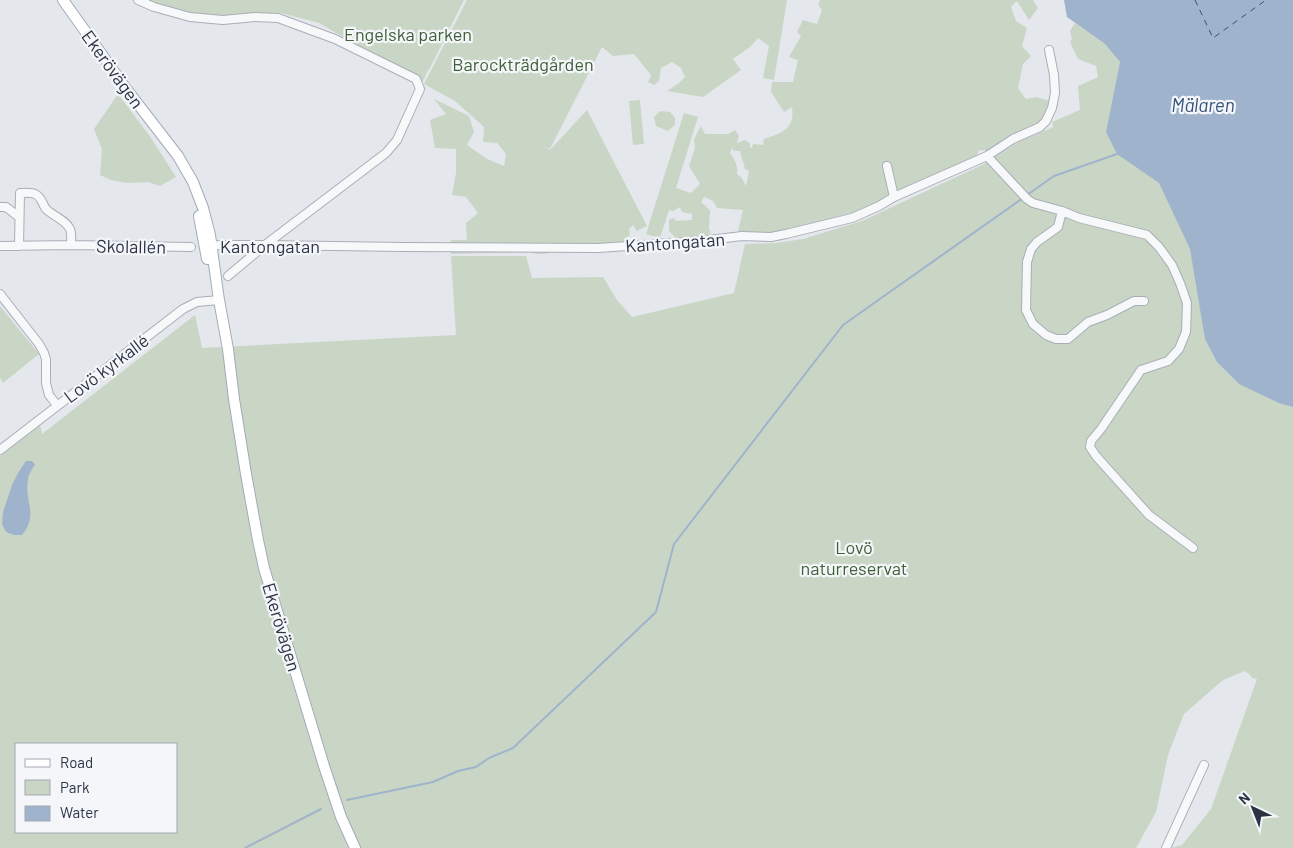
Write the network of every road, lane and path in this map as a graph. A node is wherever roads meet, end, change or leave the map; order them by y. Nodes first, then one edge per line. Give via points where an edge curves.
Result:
1 (63, 0) edge
2 (138, 0) edge
3 (1049, 50) dead end
4 (987, 156) junction
5 (886, 166) dead end
6 (894, 197) junction
7 (0, 207) edge
8 (1062, 211) junction
9 (20, 217) junction
10 (72, 245) junction
11 (265, 245) junction
12 (0, 246) edge
13 (19, 246) junction
14 (208, 246) junction
15 (191, 247) dead end
16 (228, 276) dead end
17 (0, 294) edge
18 (216, 300) junction
19 (1144, 301) dead end
20 (58, 405) junction
21 (0, 450) edge
22 (1193, 548) dead end
23 (1204, 765) dead end
24 (355, 848) edge
25 (1166, 848) edge

1 - 14 main road, Ekerövägen via 163,138 188,185
2 - 11 street via 190,17 223,20 278,18 335,39 416,79 420,89 397,140 386,153
3 - 4 street, Kantongatan via 1055,93 1046,121
4 - 6 street, Kantongatan
4 - 8 street via 1025,197 1038,205
5 - 6 street
6 - 11 street, Kantongatan via 852,218 771,236 598,248
7 - 9 street via 6,207
8 - 19 street via 1058,227 1031,248 1027,262 1026,310 1034,324 1056,340 1068,339 1088,322 1134,300
8 - 22 street via 1147,235 1172,265 1180,283 1186,303 1186,332 1179,349 1168,361 1141,370 1090,447 1150,515
9 - 10 street, Skolallén via 20,193 34,193 40,197 44,207 65,223 70,230
9 - 13 street, Skolallén
10 - 13 street, Skolallén
10 - 15 street, Skolallén
11 - 14 street, Kantongatan
11 - 16 street
12 - 13 street, Skolallén
14 - 18 main road, Ekerövägen
17 - 20 street via 44,353 49,395
18 - 20 street, Lovö kyrkallé via 198,302 183,309
18 - 24 main road, Ekerövägen via 228,349 264,568 324,766
20 - 21 street, Lovö kyrkallé
23 - 25 street

